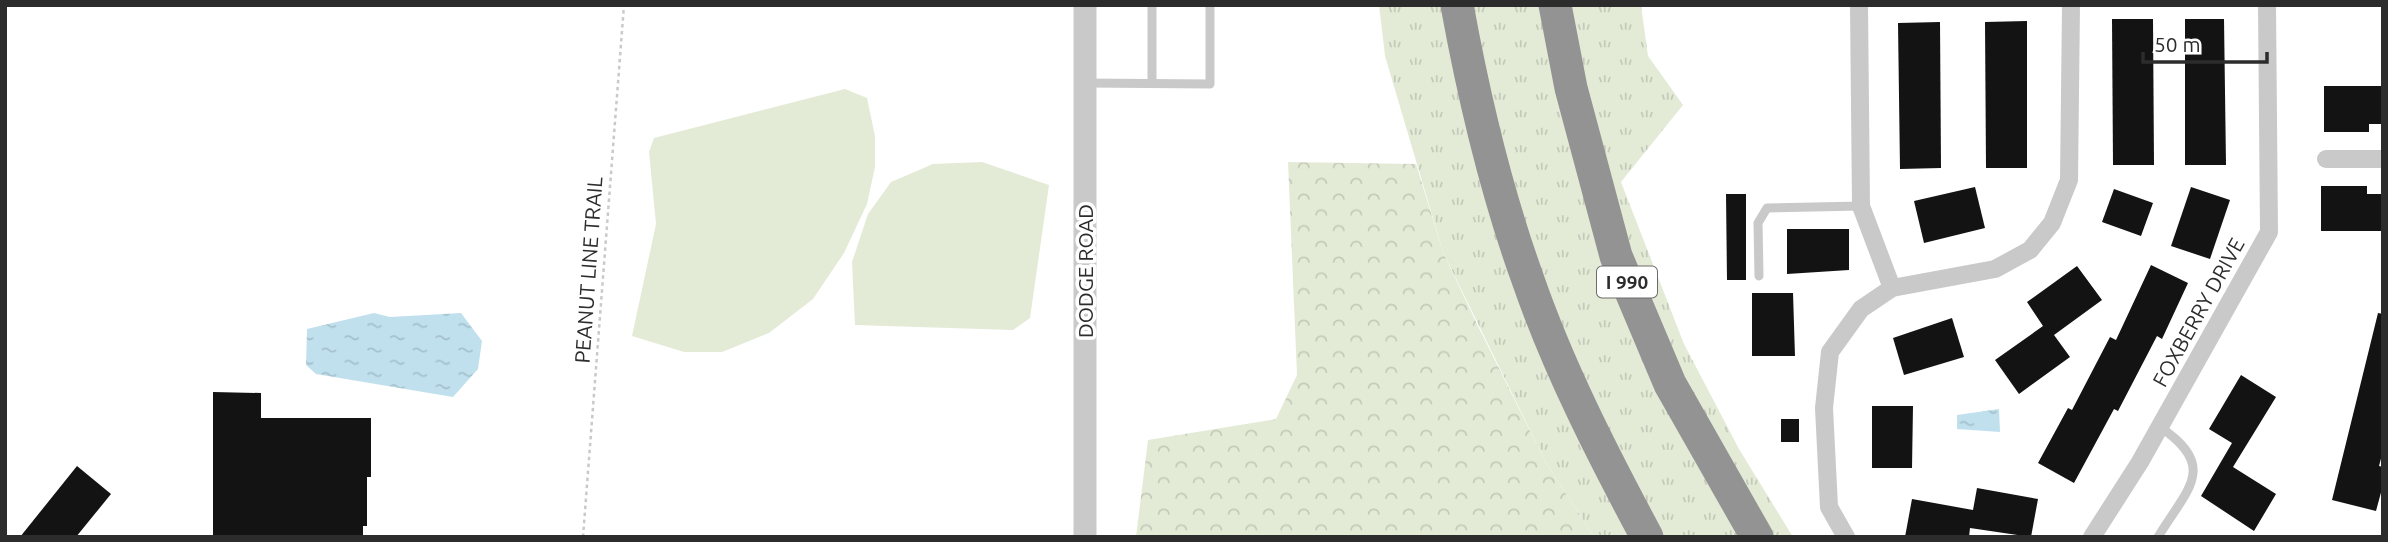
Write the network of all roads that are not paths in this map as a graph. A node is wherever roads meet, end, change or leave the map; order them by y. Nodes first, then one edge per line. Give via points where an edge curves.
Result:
1 (1085, 5) edge
2 (1152, 5) edge
3 (1210, 5) edge
4 (1457, 5) edge
5 (1555, 5) edge
6 (1859, 5) edge
7 (2070, 5) edge
8 (2267, 5) edge
9 (1085, 83) junction
10 (1152, 83) junction
11 (2326, 159) dead end
12 (2383, 159) edge
13 (1861, 206) junction
14 (1759, 276) dead end
15 (1892, 288) junction
16 (2160, 427) junction
17 (1085, 537) edge
18 (1647, 537) edge
19 (1757, 537) edge
20 (1846, 537) edge
21 (2092, 537) edge
22 (2158, 537) edge

1 - 9 street, DODGE ROAD
2 - 10 lane
3 - 10 lane via 1210,83
4 - 18 highway via 1497,186 1527,279 1597,444
5 - 19 highway, I 990 via 1571,88 1616,256 1670,384
6 - 13 street
7 - 15 street via 2069,180 2052,223 2030,250 1996,269
8 - 16 street, FOXBERRY DRIVE via 2269,232
9 - 10 lane
9 - 17 street, DODGE ROAD
11 - 12 street
13 - 14 lane via 1767,208 1758,223
13 - 15 street
15 - 20 street via 1861,309 1830,352 1824,408 1829,507
16 - 21 street, FOXBERRY DRIVE
16 - 22 lane via 2179,440 2194,465 2193,480

